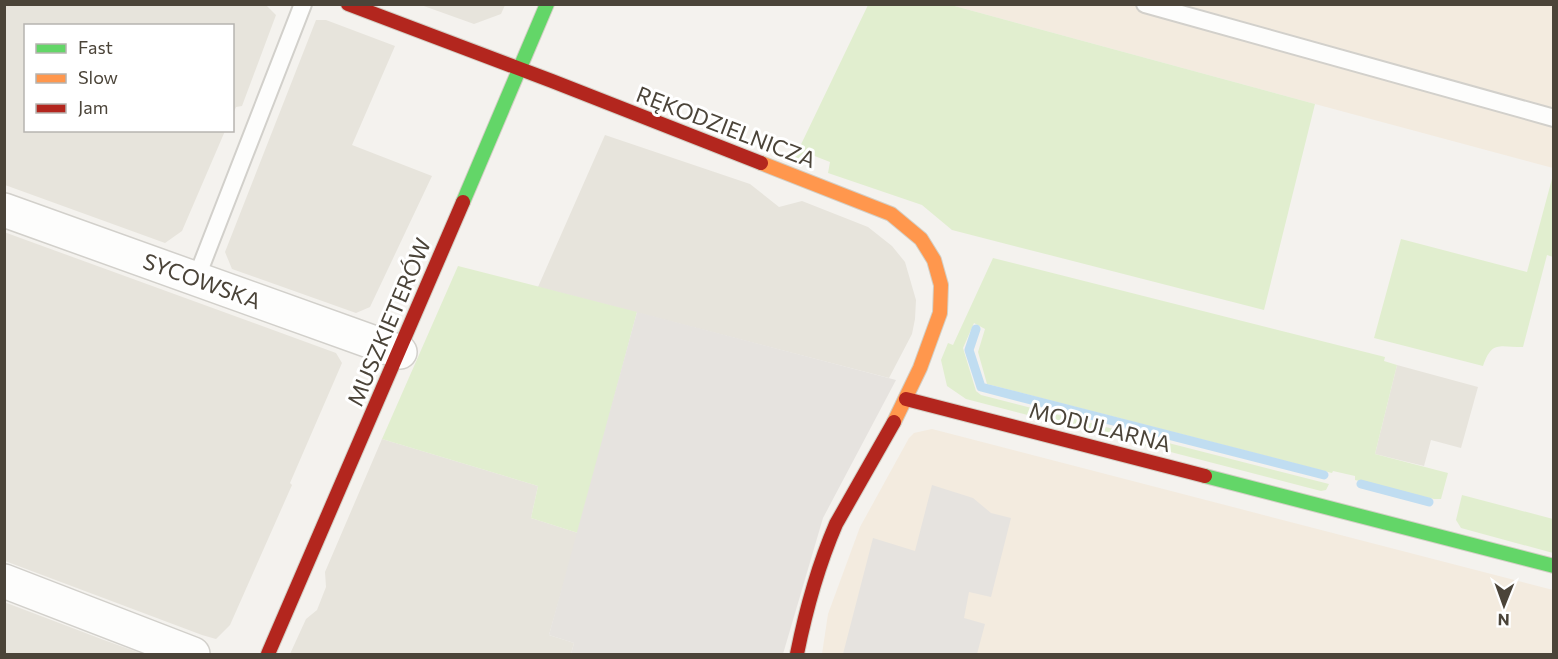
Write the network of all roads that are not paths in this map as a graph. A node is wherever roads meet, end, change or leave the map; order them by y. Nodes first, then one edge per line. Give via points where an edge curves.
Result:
1 (303, 4) edge
2 (348, 4) edge
3 (547, 4) edge
4 (1145, 4) edge
5 (521, 69) junction
6 (1554, 118) edge
7 (4, 210) edge
8 (196, 279) junction
9 (399, 352) junction
10 (906, 399) junction
11 (1554, 566) edge
12 (4, 581) edge
13 (194, 654) edge
14 (268, 654) edge
15 (797, 654) edge

1 - 8 lane
2 - 5 street, RĘKODZIELNICZA
3 - 5 street, MUSZKIETERÓW
4 - 6 lane
5 - 9 street, MUSZKIETERÓW
5 - 10 street, RĘKODZIELNICZA via 891,214 910,226 932,255 942,298 937,325
7 - 8 street, SYCOWSKA
8 - 9 street, SYCOWSKA
9 - 14 street, MUSZKIETERÓW
10 - 11 street, MODULARNA
10 - 15 street via 837,523 816,577
12 - 13 street

